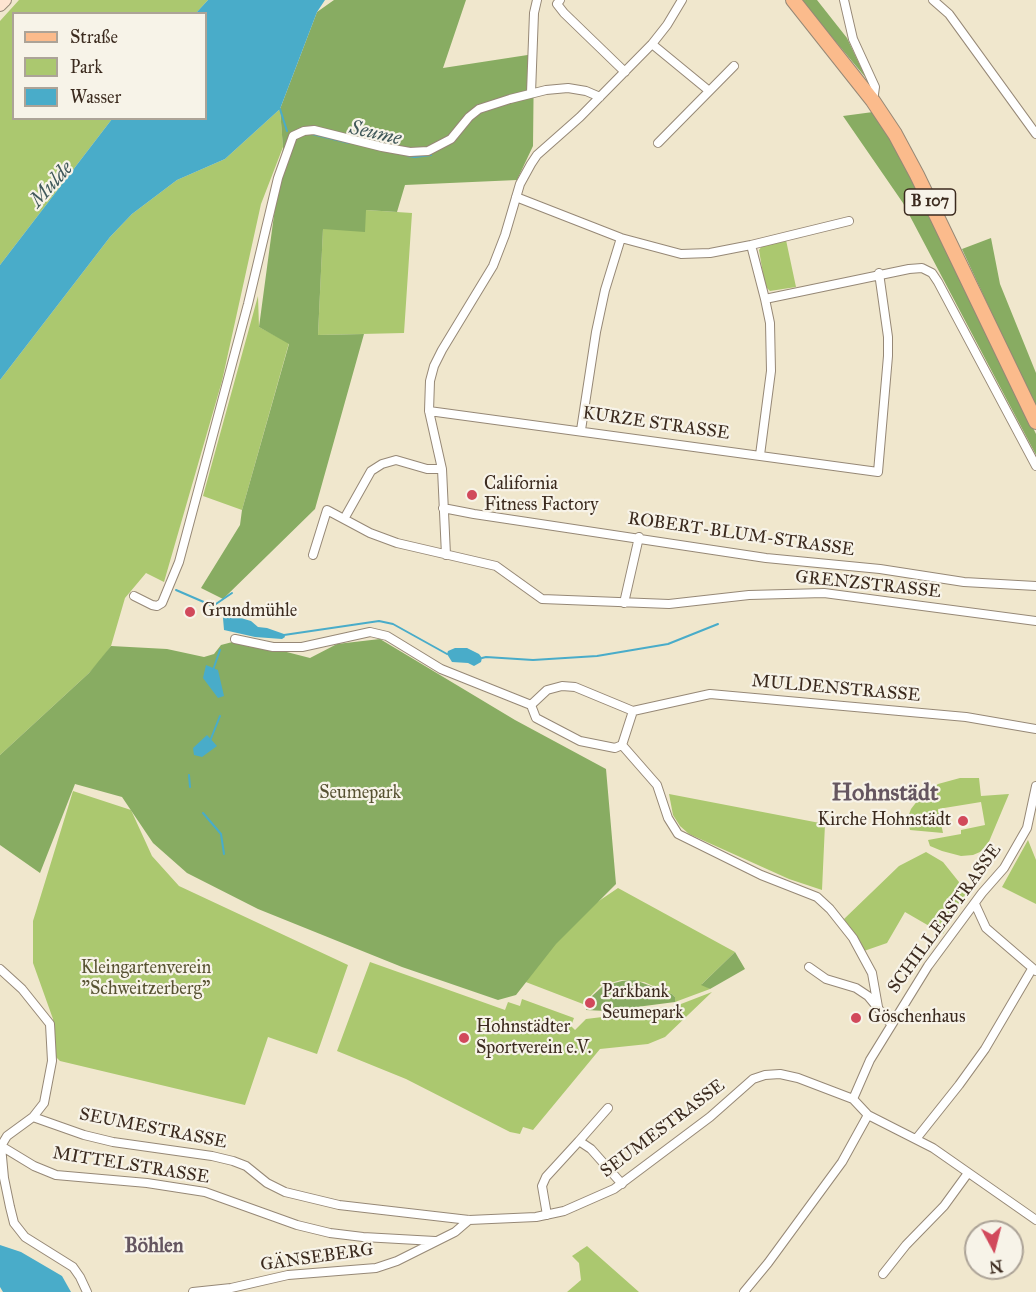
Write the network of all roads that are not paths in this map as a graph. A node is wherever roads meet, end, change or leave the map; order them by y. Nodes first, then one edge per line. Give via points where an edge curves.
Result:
1 (4, 0) edge
2 (537, 0) edge
3 (560, 0) edge
4 (682, 0) edge
5 (793, 0) edge
6 (844, 0) edge
7 (933, 0) edge
8 (0, 5) edge
9 (652, 44) junction
10 (734, 66) dead end
11 (626, 72) junction
12 (708, 90) junction
13 (531, 93) junction
14 (600, 97) junction
15 (873, 101) junction
16 (1036, 134) edge
17 (658, 142) dead end
18 (516, 196) junction
19 (849, 221) dead end
20 (621, 238) junction
21 (752, 245) junction
22 (879, 273) junction
23 (765, 299) junction
24 (429, 411) junction
25 (1036, 422) edge
26 (581, 430) junction
27 (760, 455) junction
28 (1036, 466) edge
29 (442, 469) junction
30 (443, 508) junction
31 (344, 519) junction
32 (639, 537) junction
33 (313, 555) dead end
34 (446, 555) junction
35 (1036, 586) edge
36 (135, 596) dead end
37 (624, 603) junction
38 (1036, 621) edge
39 (235, 639) dead end
40 (531, 705) junction
41 (633, 711) junction
42 (1036, 729) edge
43 (622, 745) junction
44 (1036, 786) edge
45 (975, 904) junction
46 (809, 967) dead end
47 (0, 969) edge
48 (1034, 970) edge
49 (878, 1007) junction
50 (891, 1024) junction
51 (853, 1098) junction
52 (608, 1108) dead end
53 (868, 1115) junction
54 (33, 1117) junction
55 (916, 1139) junction
56 (579, 1141) junction
57 (1, 1146) edge
58 (968, 1173) junction
59 (622, 1184) junction
60 (547, 1215) junction
61 (468, 1220) junction
62 (1036, 1220) edge
63 (435, 1241) junction
64 (883, 1274) dead end
65 (87, 1292) edge
66 (193, 1292) edge
67 (744, 1292) edge

1 - 8 main road
2 - 13 street
3 - 11 street via 557,4 564,13
4 - 9 street
5 - 15 main road, B 107
6 - 15 street via 854,39 875,87
7 - 16 street via 949,14
9 - 11 street
9 - 12 street
10 - 12 street
11 - 14 street
12 - 17 street
13 - 14 street via 568,88
13 - 36 street via 479,110 451,139 428,150 410,152 314,130 293,136 278,178 179,562 162,603 152,605
14 - 18 street via 537,155
15 - 25 main road, B 107 via 917,176
18 - 20 street
18 - 24 street via 493,266 434,366
19 - 21 street
20 - 21 street via 681,254
20 - 26 street via 596,332
21 - 23 street
22 - 23 street
22 - 27 street, KURZE STRASSE via 888,356 878,472
22 - 28 street via 922,268 932,273
23 - 27 street via 771,371
24 - 26 street, KURZE STRASSE
24 - 29 street
26 - 27 street, KURZE STRASSE
29 - 30 street
29 - 31 street via 428,470 396,460 382,464 370,471
30 - 32 street, ROBERT-BLUM-STRASSE
30 - 34 street
31 - 33 street via 327,510
31 - 34 street, GRENZSTRASSE via 397,543
32 - 35 street, ROBERT-BLUM-STRASSE via 766,558 964,582
32 - 37 street
34 - 37 street, GRENZSTRASSE via 496,566 542,599
37 - 38 street, GRENZSTRASSE via 685,604 749,595 824,593
39 - 40 street via 273,647 302,647 370,632 387,636 441,669
40 - 41 street via 547,690 562,686 575,687
40 - 43 street via 536,718 580,741 615,748
41 - 42 street, MULDENSTRASSE via 710,694 966,717
41 - 43 street
43 - 49 street via 657,785 678,834 761,875 817,897 836,915 872,973
44 - 45 street, SCHILLERSTRASSE via 1027,828 1004,868
45 - 48 street via 986,928
45 - 50 street, SCHILLERSTRASSE
46 - 49 street via 826,980 856,988
47 - 54 street via 50,1024 52,1061 47,1089 44,1103
48 - 55 street via 978,1058
49 - 50 street
50 - 51 street, SCHILLERSTRASSE
51 - 53 street, SEUMESTRASSE
51 - 59 street, SEUMESTRASSE via 798,1078 780,1074 758,1076
52 - 56 street
53 - 55 street, SEUMESTRASSE
53 - 67 street via 842,1162
54 - 57 street via 7,1136
54 - 61 street, SEUMESTRASSE via 113,1142 233,1161 285,1192 314,1200
55 - 58 street, SEUMESTRASSE
56 - 59 street
56 - 60 street via 542,1186
57 - 63 street, MITTELSTRASSE via 56,1175 205,1192 330,1233
57 - 65 street via 14,1223 25,1237 73,1268
58 - 62 street, SEUMESTRASSE
58 - 64 street
59 - 60 street, SEUMESTRASSE via 578,1206
60 - 61 street, SEUMESTRASSE
61 - 63 street, GÄNSEBERG via 455,1232
63 - 66 street, GÄNSEBERG via 376,1268 288,1275

